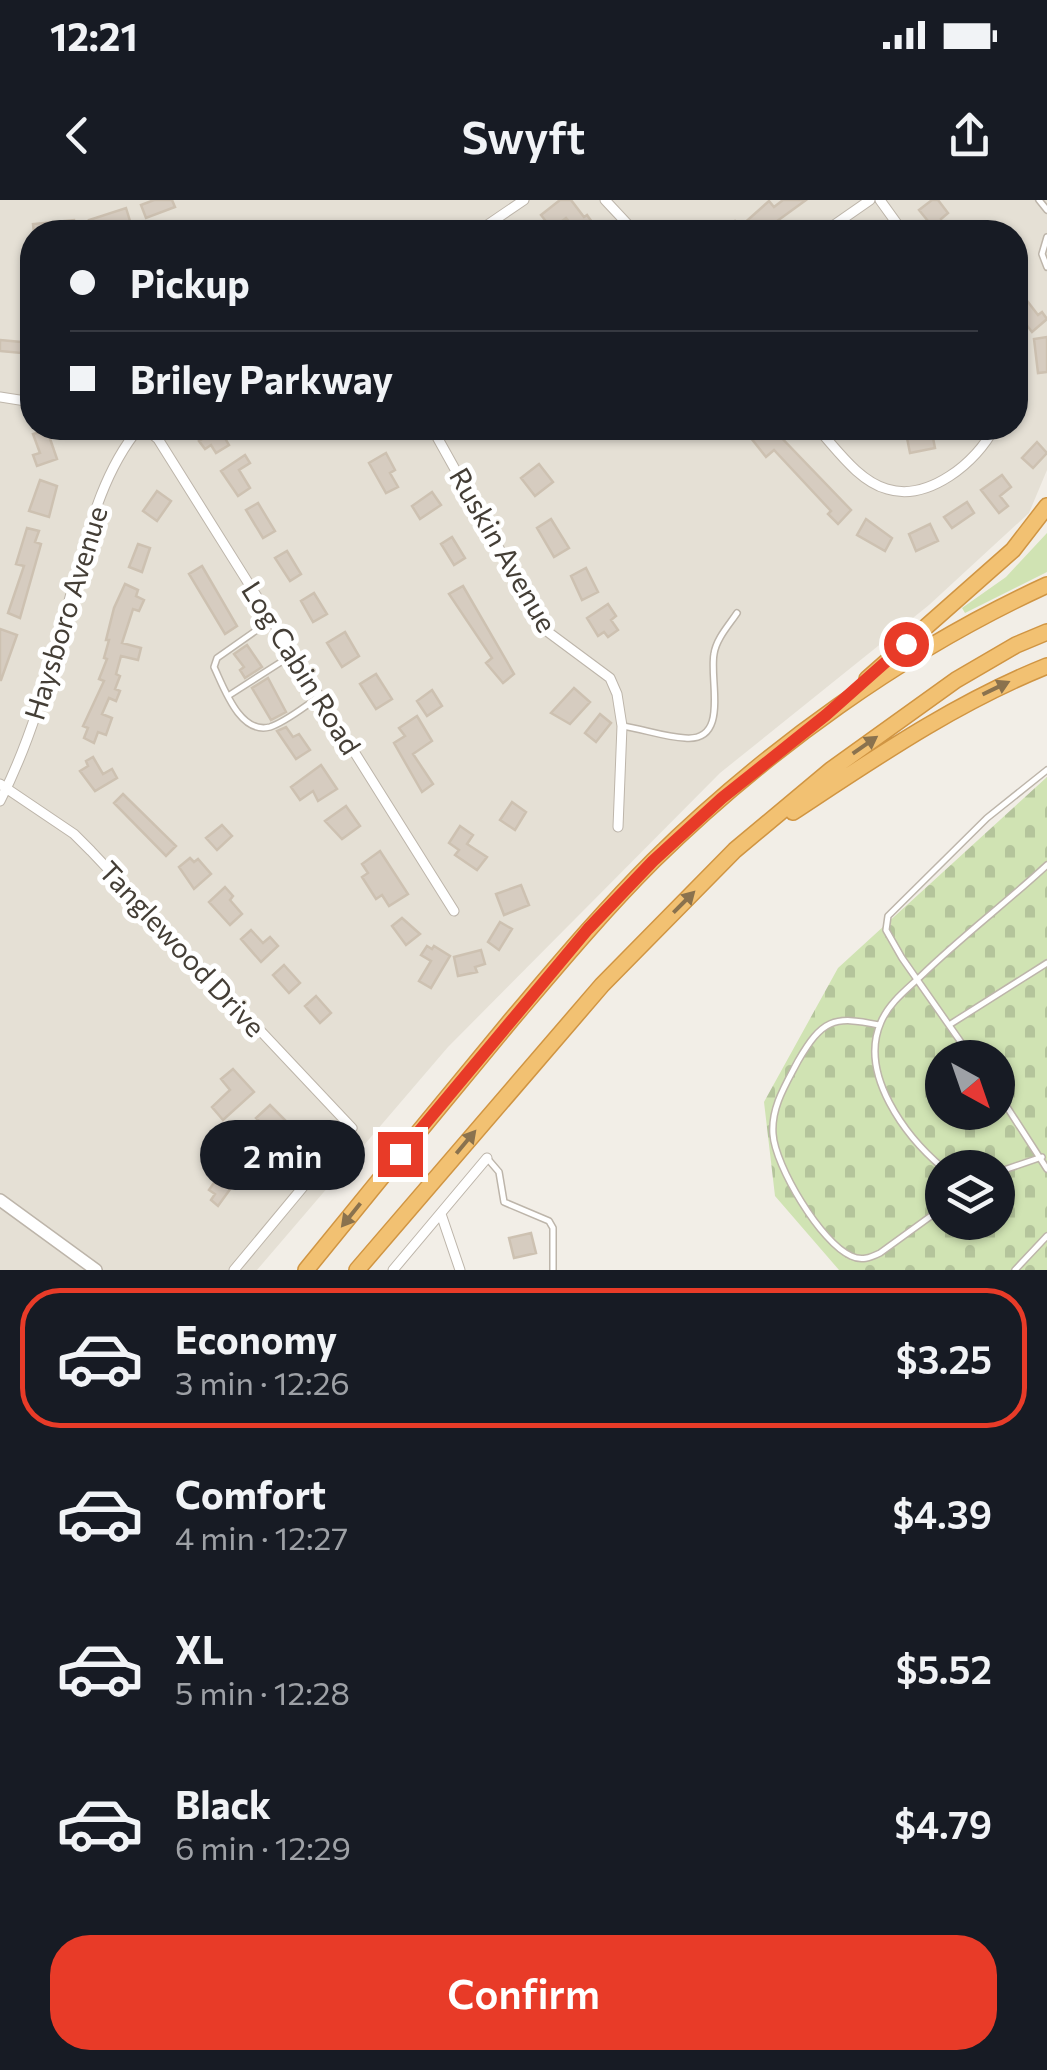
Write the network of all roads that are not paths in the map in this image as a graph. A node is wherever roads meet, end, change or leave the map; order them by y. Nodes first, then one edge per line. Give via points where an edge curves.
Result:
1 (524, 200) edge
2 (605, 200) edge
3 (870, 200) edge
4 (1039, 200) edge
5 (1047, 210) edge
6 (495, 220) edge
7 (624, 220) edge
8 (841, 220) edge
9 (1047, 237) edge
10 (1047, 267) edge
11 (133, 440) edge
12 (159, 440) edge
13 (439, 440) edge
14 (829, 440) edge
15 (988, 440) edge
16 (1047, 506) edge
17 (1047, 585) edge
18 (737, 613) dead end
19 (270, 620) junction
20 (1047, 632) edge
21 (292, 655) junction
22 (1047, 666) edge
23 (228, 696) junction
24 (319, 697) junction
25 (826, 715) junction
26 (622, 726) junction
27 (1047, 770) edge
28 (3, 787) edge
29 (0, 802) edge
30 (618, 826) dead end
31 (735, 850) junction
32 (1047, 865) edge
33 (454, 911) dead end
34 (1047, 962) edge
35 (917, 980) junction
36 (880, 1026) junction
37 (949, 1026) junction
38 (959, 1040) edge
39 (1015, 1119) edge
40 (925, 1152) edge
41 (487, 1158) joint
42 (1042, 1158) junction
43 (1015, 1167) edge
44 (1047, 1169) edge
45 (0, 1200) edge
46 (441, 1214) junction
47 (925, 1221) edge
48 (1047, 1236) edge
49 (96, 1270) edge
50 (234, 1270) edge
51 (306, 1270) edge
52 (357, 1270) edge
53 (393, 1270) edge
54 (460, 1270) edge
55 (552, 1270) edge
56 (1014, 1270) edge

1 - 6 street
2 - 7 street
3 - 8 street
4 - 5 lane
9 - 10 lane
11 - 28 street, Haysboro Avenue via 96,506 33,724
12 - 19 street, Log Cabin Road
13 - 26 street, Ruskin Avenue via 544,629 610,678
14 - 15 street via 866,478 909,491 935,484
16 - 25 highway via 1013,550
17 - 25 highway via 1000,606
18 - 26 lane via 714,655 710,729 684,738
19 - 21 street, Log Cabin Road
19 - 23 lane via 217,658 214,667
31 -> 20 highway via 832,769 956,680
21 - 23 lane
21 - 24 street, Log Cabin Road
31 -> 22 highway via 917,730
23 - 24 lane via 254,727 271,727
24 - 33 street, Log Cabin Road
25 -> 51 highway via 722,798 588,929
26 - 30 street, Ruskin Avenue
27 - 35 lane via 987,818 888,916 886,930
28 - 29 street, Haysboro Avenue
28 - 50 street, Tanglewood Drive via 92,851 352,1128
52 -> 31 highway via 602,984
32 - 35 lane
34 - 37 lane
35 - 36 lane
35 - 37 lane
36 - 40 lane via 878,1072 890,1104
36 - 47 lane via 846,1019 817,1033 780,1094 776,1150 829,1238 854,1258 880,1254
37 - 38 lane
39 - 42 lane
41 - 46 street
41 - 55 lane via 498,1172 504,1202 549,1221
42 - 43 lane
42 - 44 lane
45 - 49 street
46 - 53 street
46 - 54 street
48 - 56 lane

